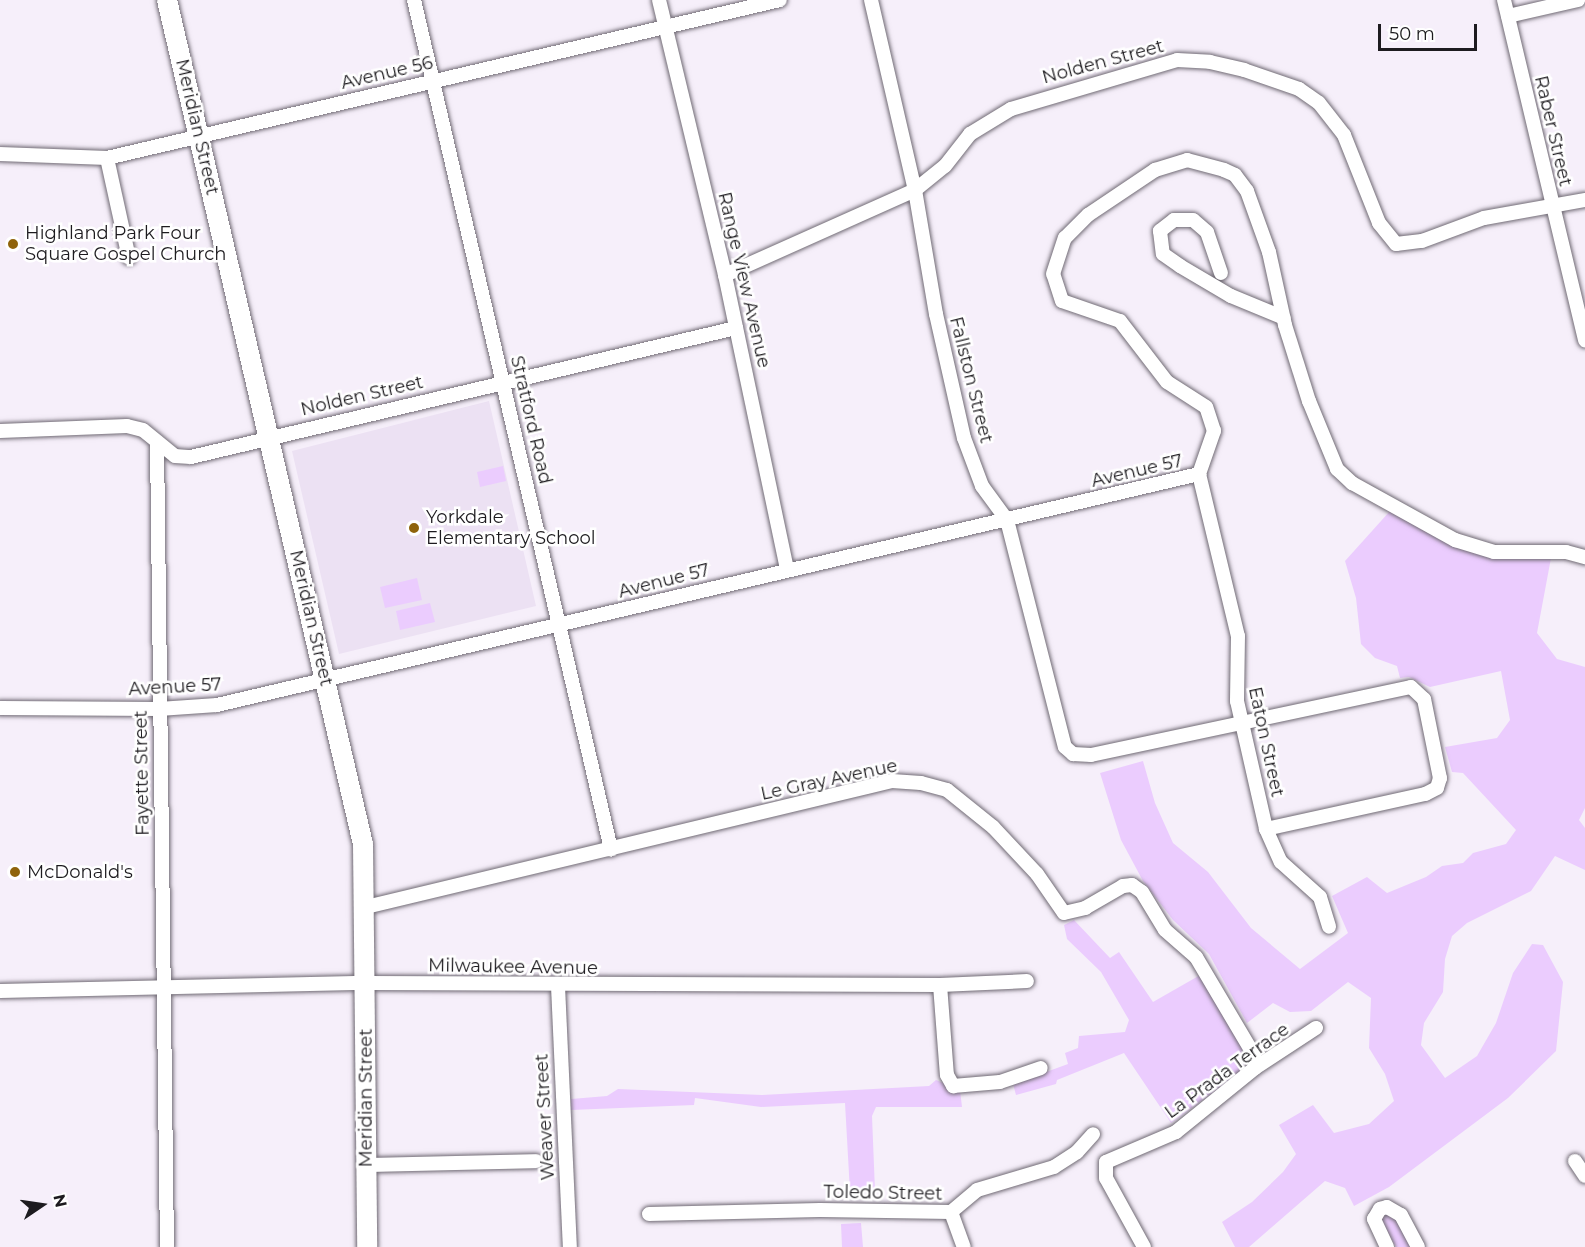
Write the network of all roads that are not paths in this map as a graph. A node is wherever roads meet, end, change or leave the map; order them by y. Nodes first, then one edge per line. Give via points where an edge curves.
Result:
1 (167, 0) edge
2 (414, 0) edge
3 (659, 0) edge
4 (780, 0) edge
5 (871, 0) edge
6 (1504, 0) edge
7 (1578, 0) edge
8 (1508, 16) junction
9 (666, 28) junction
10 (434, 81) junction
11 (199, 135) junction
12 (0, 154) edge
13 (107, 158) junction
14 (915, 190) junction
15 (1585, 200) edge
16 (1551, 203) junction
17 (129, 258) dead end
18 (1221, 273) dead end
19 (725, 275) junction
20 (1284, 318) junction
21 (736, 328) junction
22 (1585, 341) edge
23 (504, 380) junction
24 (0, 431) edge
25 (269, 436) junction
26 (158, 442) junction
27 (1199, 474) junction
28 (1007, 520) junction
29 (1585, 557) edge
30 (788, 570) junction
31 (559, 625) junction
32 (325, 680) junction
33 (0, 708) edge
34 (159, 709) junction
35 (1242, 723) junction
36 (1266, 829) junction
37 (611, 849) junction
38 (366, 907) junction
39 (1329, 927) dead end
40 (1027, 981) dead end
41 (366, 983) junction
42 (940, 985) junction
43 (558, 986) junction
44 (164, 988) junction
45 (0, 991) edge
46 (1316, 1028) dead end
47 (1041, 1068) dead end
48 (1255, 1068) junction
49 (1093, 1134) dead end
50 (536, 1161) dead end
51 (1575, 1161) dead end
52 (365, 1165) junction
53 (1585, 1176) edge
54 (951, 1212) junction
55 (649, 1214) dead end
56 (166, 1247) edge
57 (367, 1247) edge
58 (570, 1247) edge
59 (964, 1247) edge
60 (1144, 1247) edge
61 (1387, 1247) edge
62 (1418, 1247) edge

1 - 11 street, Meridian Street
2 - 10 street, Stratford Road
3 - 9 street, Range View Avenue
4 - 9 street, Avenue 56
5 - 14 street, Fallston Street
6 - 8 street, Raber Street
7 - 8 street
8 - 16 street, Raber Street
9 - 10 street, Avenue 56
9 - 19 street, Range View Avenue
10 - 11 street, Avenue 56
10 - 23 street, Stratford Road
11 - 13 street, Avenue 56
11 - 25 street, Meridian Street
12 - 13 street, Avenue 56
13 - 17 street
14 - 16 street, Nolden Street via 945,166 970,134 1011,109 1158,63 1191,60 1279,82 1319,103 1344,135 1379,223 1396,244 1406,246 1484,218
14 - 19 street, Nolden Street
14 - 28 street, Fallston Street via 936,314 964,438 982,486
15 - 16 street, Nolden Street
16 - 22 street, Raber Street
18 - 20 street via 1207,232 1193,220 1174,220 1160,231 1163,254 1180,266 1246,304
19 - 21 street, Range View Avenue
20 - 27 street, Avenue 57 via 1269,252 1250,200 1241,182 1224,170 1187,160 1170,163 1088,215 1065,238 1053,274 1062,301 1073,308 1120,321 1152,368 1183,394 1198,399 1212,418 1214,431
20 - 29 street, Avenue 57 via 1327,452 1352,483 1418,522 1476,547 1494,552 1566,552
21 - 23 street, Nolden Street
21 - 30 street, Range View Avenue
23 - 25 street, Nolden Street
23 - 31 street, Stratford Road
24 - 26 street, Nolden Street via 127,426 143,430
25 - 26 street, Nolden Street via 191,457 175,456
25 - 32 street, Meridian Street
26 - 34 street, Fayette Street
27 - 28 street, Avenue 57
27 - 35 street, Eaton Street via 1238,636 1235,684
28 - 30 street, Avenue 57
28 - 35 street, Fallston Street via 1061,741 1073,754 1091,755
30 - 31 street, Avenue 57
31 - 32 street, Avenue 57
31 - 37 street, Stratford Road
32 - 34 street, Avenue 57 via 217,705
32 - 38 street, Meridian Street via 363,844
33 - 34 street, Avenue 57
34 - 44 street, Fayette Street
35 - 36 street, Eaton Street
35 - 36 street via 1411,687 1424,699 1440,778 1437,788 1425,794
36 - 39 street, Eaton Street via 1281,862 1320,897
37 - 38 street, Le Gray Avenue
37 - 48 street, Le Gray Avenue via 892,781 947,790 982,816 1019,852 1064,913 1084,908 1123,886 1132,885 1142,892 1161,925 1196,957 1254,1056
38 - 41 street, Meridian Street
40 - 42 street, Milwaukee Avenue
41 - 43 street, Milwaukee Avenue
41 - 44 street, Milwaukee Avenue
41 - 52 street, Meridian Street
42 - 43 street, Milwaukee Avenue
42 - 47 street via 947,1075 953,1086 1000,1082
43 - 58 street, Weaver Street
44 - 45 street, Milwaukee Avenue
44 - 56 street, Fayette Street
46 - 48 street, La Prada Terrace
48 - 60 street, La Prada Terrace via 1176,1132 1106,1162 1106,1178
49 - 54 street, Toledo Street via 1077,1152 1054,1167 977,1190
50 - 52 street
51 - 53 street
52 - 57 street, Meridian Street
54 - 55 street, Toledo Street
54 - 59 street
61 - 62 street via 1374,1219 1380,1209 1387,1207 1401,1215

